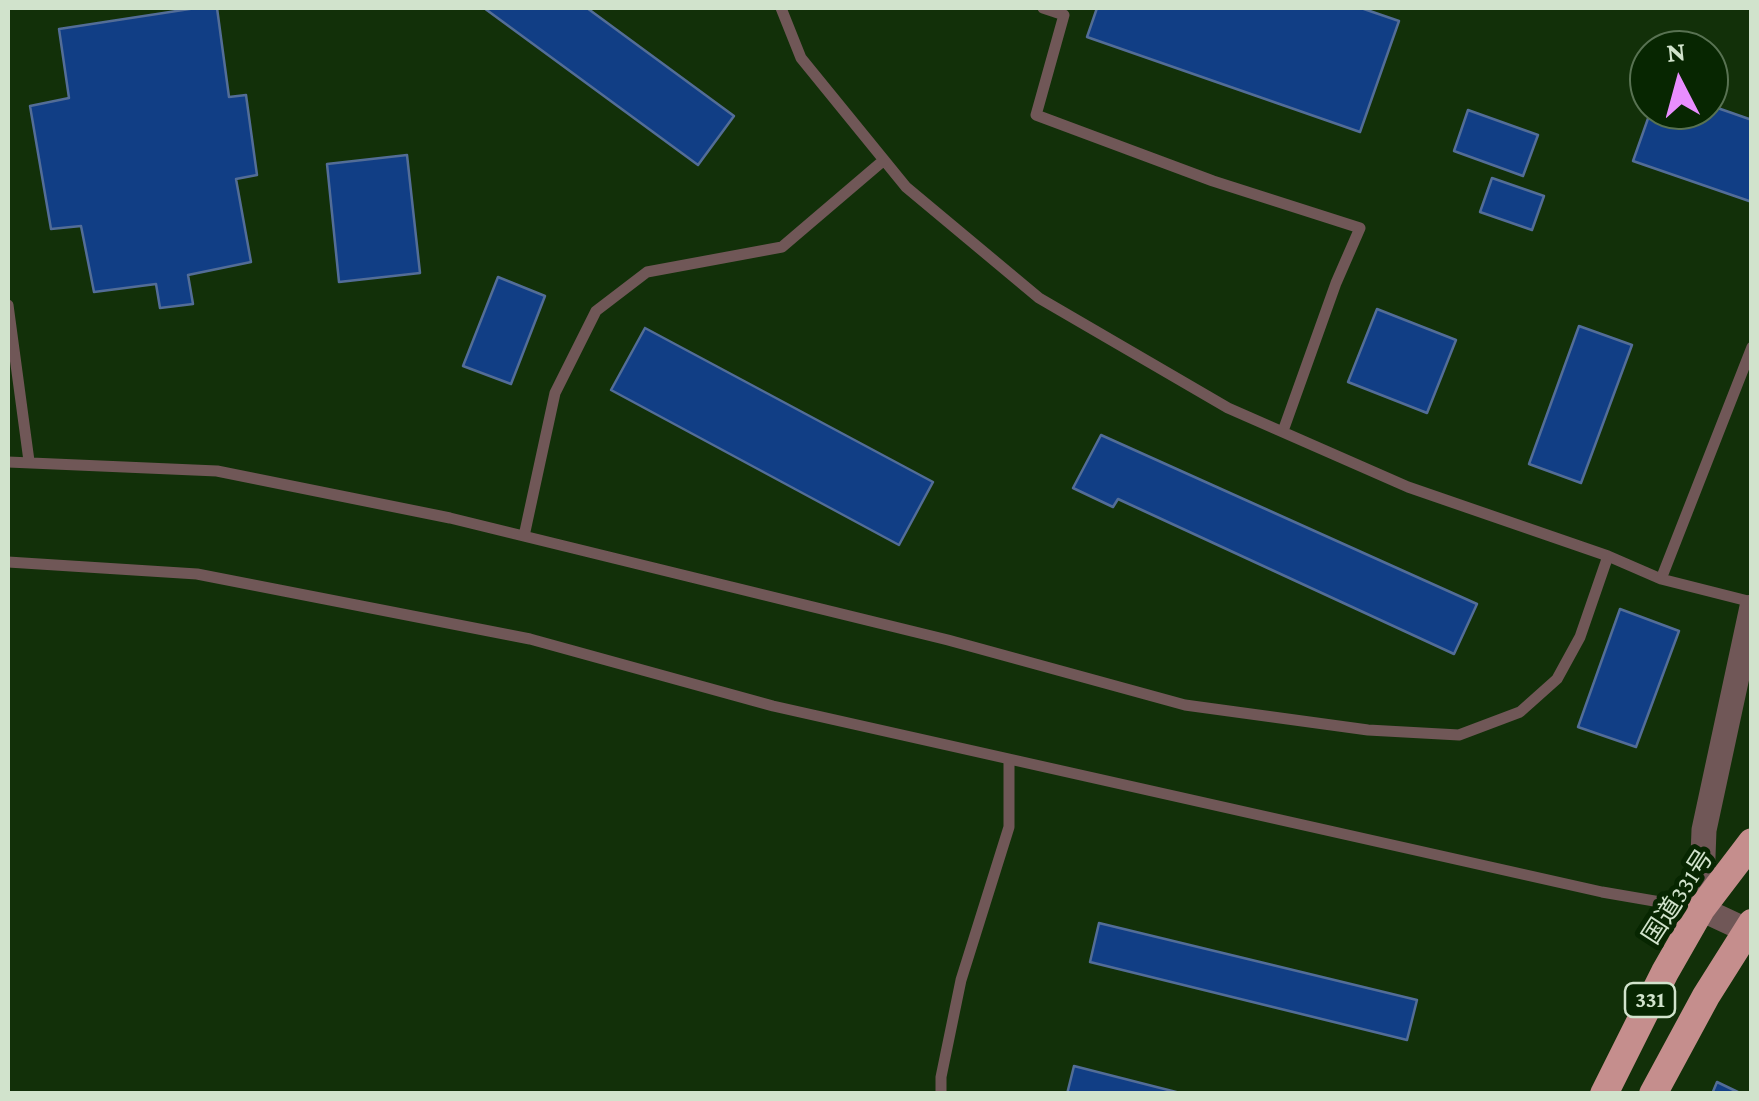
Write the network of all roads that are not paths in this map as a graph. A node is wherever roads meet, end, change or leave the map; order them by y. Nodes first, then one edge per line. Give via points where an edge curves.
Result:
1 (781, 8) edge
2 (1044, 8) edge
3 (884, 160) junction
4 (8, 305) edge
5 (1752, 347) edge
6 (1284, 431) junction
7 (29, 461) junction
8 (8, 462) edge
9 (524, 536) junction
10 (1608, 556) junction
11 (8, 562) edge
12 (1661, 580) junction
13 (1752, 604) edge
14 (1009, 759) junction
15 (1752, 842) edge
16 (1701, 909) junction
17 (1749, 926) edge
18 (942, 1094) edge
19 (1604, 1094) edge
20 (1652, 1094) edge

1 - 3 lane via 801,58
2 - 6 lane via 1064,15 1036,115 1360,228
3 - 6 lane via 906,187 1038,298 1228,408
3 - 9 lane via 782,247 647,272 596,311 554,394
4 - 7 lane
5 - 12 lane
6 - 10 lane via 1408,488
7 - 8 lane
7 - 9 lane via 217,472
9 - 10 lane via 1185,705 1459,735 1520,712 1557,678 1580,637
10 - 12 lane
11 - 14 lane via 196,574 530,638 773,706
12 - 13 lane
13 - 16 street via 1704,830
14 - 16 lane
14 - 18 lane via 1009,827 961,980
15 - 16 highway, 国道331号 / 331
16 - 17 street
16 - 19 highway, 国道331号 / 331
17 - 20 highway, 331

